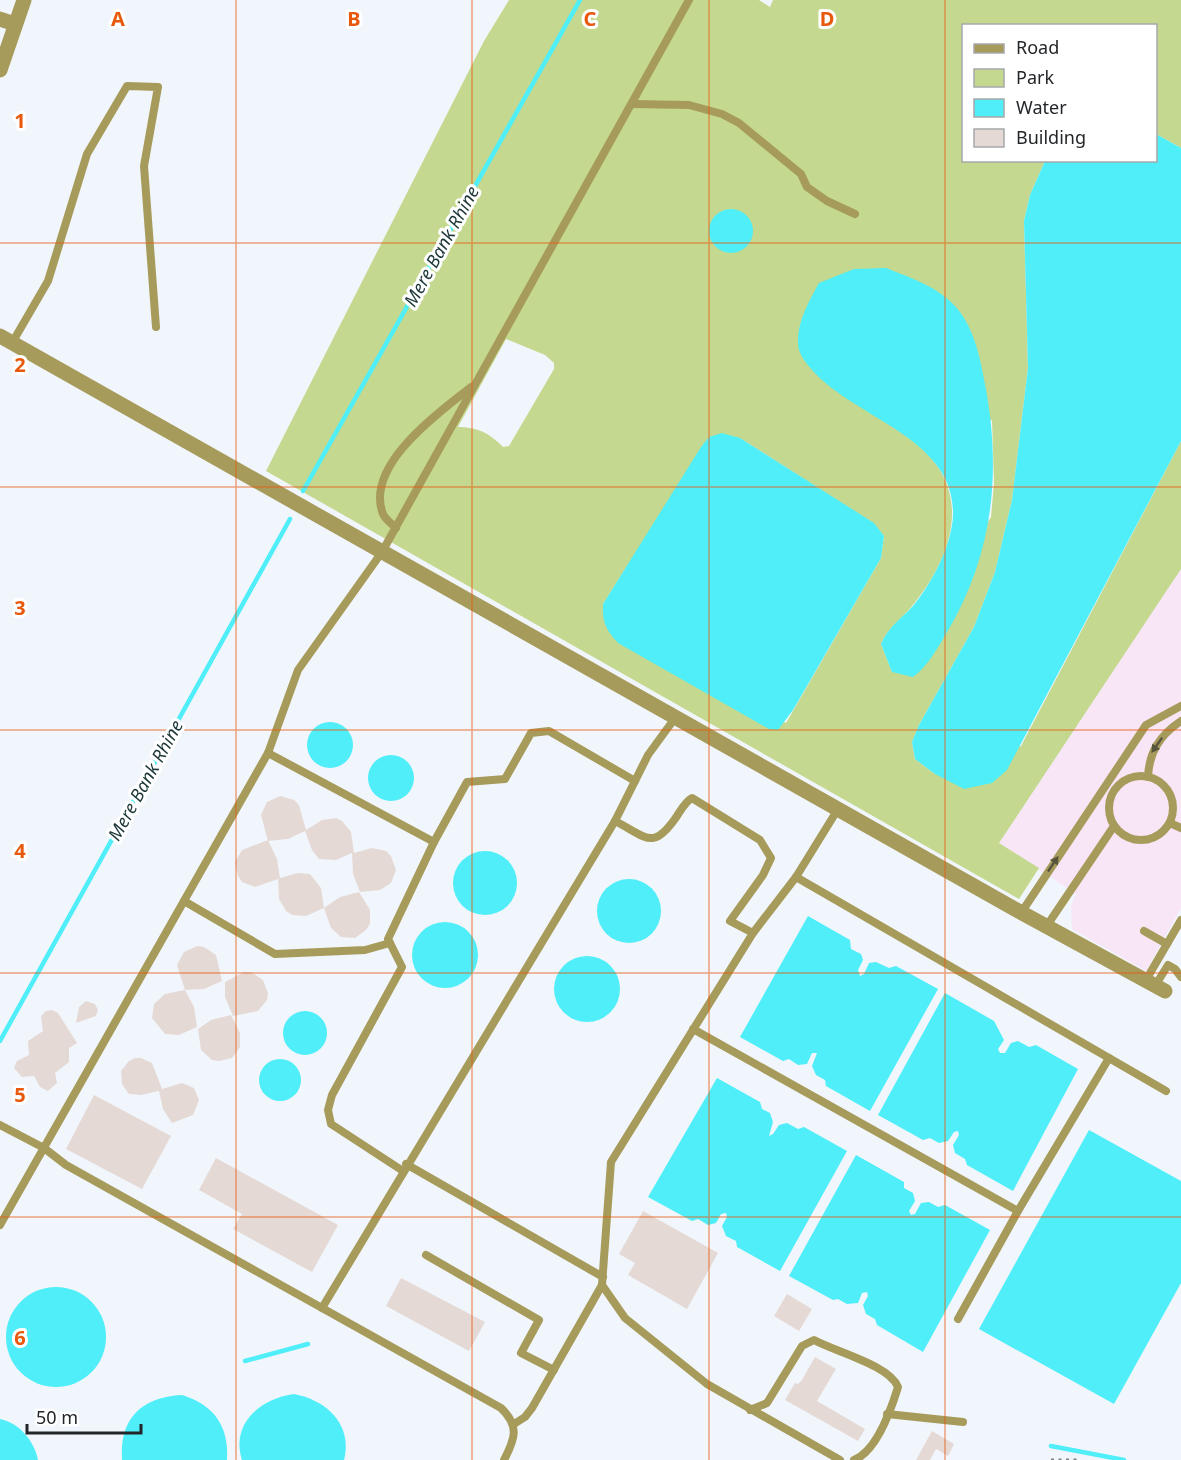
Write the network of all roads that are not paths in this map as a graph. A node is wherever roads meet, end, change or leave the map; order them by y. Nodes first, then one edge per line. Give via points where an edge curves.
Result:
1 (24, 0) edge
2 (689, 0) edge
3 (7, 21) edge
4 (0, 70) edge
5 (632, 104) junction
6 (855, 214) dead end
7 (156, 327) dead end
8 (6, 339) edge
9 (476, 384) junction
10 (396, 528) junction
11 (382, 552) junction
12 (1181, 706) edge
13 (675, 718) junction
14 (1181, 721) edge
15 (268, 753) junction
16 (1148, 777) junction
17 (635, 781) junction
18 (1112, 785) junction
19 (838, 809) junction
20 (615, 821) junction
21 (1170, 823) junction
22 (1114, 826) junction
23 (1181, 828) edge
24 (434, 842) junction
25 (796, 877) junction
26 (184, 901) junction
27 (1021, 912) junction
28 (1181, 920) edge
29 (1046, 927) junction
30 (1144, 931) dead end
31 (753, 933) junction
32 (390, 943) junction
33 (1167, 944) junction
34 (1178, 967) edge
35 (1181, 977) edge
36 (1156, 986) junction
37 (693, 1029) junction
38 (1109, 1058) junction
39 (1166, 1091) dead end
40 (0, 1125) edge
41 (44, 1148) junction
42 (404, 1167) junction
43 (1018, 1211) junction
44 (0, 1226) edge
45 (426, 1255) dead end
46 (602, 1281) junction
47 (322, 1308) junction
48 (958, 1319) dead end
49 (554, 1370) junction
50 (750, 1410) junction
51 (887, 1414) junction
52 (963, 1422) dead end
53 (514, 1424) junction
54 (504, 1460) edge
55 (840, 1460) edge
56 (854, 1460) edge

1 - 3 street
2 - 5 lane
3 - 4 street
5 - 6 lane via 689,105 731,118 801,174 807,188
5 - 9 lane
7 - 8 lane via 144,166 158,87 127,86 87,154 48,281
8 - 11 street
9 - 10 lane
9 - 10 lane via 418,429 392,462 381,494 384,515
10 - 11 lane
11 - 13 street
11 - 15 lane via 298,670
12 - 18 lane via 1146,725
13 - 17 lane
13 - 19 street
14 -> 16 lane via 1166,732 1150,754
15 - 24 lane
15 - 26 lane
16 - 18 lane via 1125,779
16 - 21 lane via 1163,785 1171,796
17 - 20 lane
17 - 24 lane via 549,731 531,733 505,779 467,782
18 - 22 lane via 1109,813
27 -> 18 lane
19 - 25 lane
19 - 27 street
20 - 31 lane via 656,839 664,835 692,798 760,840 771,858 730,921
20 - 42 lane
21 - 22 lane via 1149,840 1123,836
21 - 23 lane
22 - 29 lane
24 - 32 lane via 388,939
25 - 31 lane
25 - 38 lane
26 - 32 lane via 275,954 365,950
26 - 41 lane
27 - 29 street
28 - 33 lane
29 - 36 street
30 - 33 lane
31 - 37 lane
32 - 42 lane via 402,967 332,1095 328,1110 331,1124
33 - 36 lane
34 - 35 lane
34 - 36 lane via 1168,965
37 - 43 lane
37 - 46 lane via 611,1162
38 - 39 lane
38 - 43 lane
40 - 41 lane
41 - 44 lane
41 - 47 lane via 66,1165
42 - 46 lane
42 - 47 lane
43 - 48 lane
45 - 49 lane via 539,1320 521,1353
46 - 49 lane
46 - 50 lane via 625,1318 650,1340 707,1384
47 - 53 lane via 501,1408
49 - 53 lane via 532,1408
50 - 51 lane via 767,1403 802,1346 814,1340 839,1353 852,1354 894,1378 898,1387
50 - 55 lane
51 - 52 lane
51 - 56 lane via 863,1456
53 - 54 lane via 514,1442

